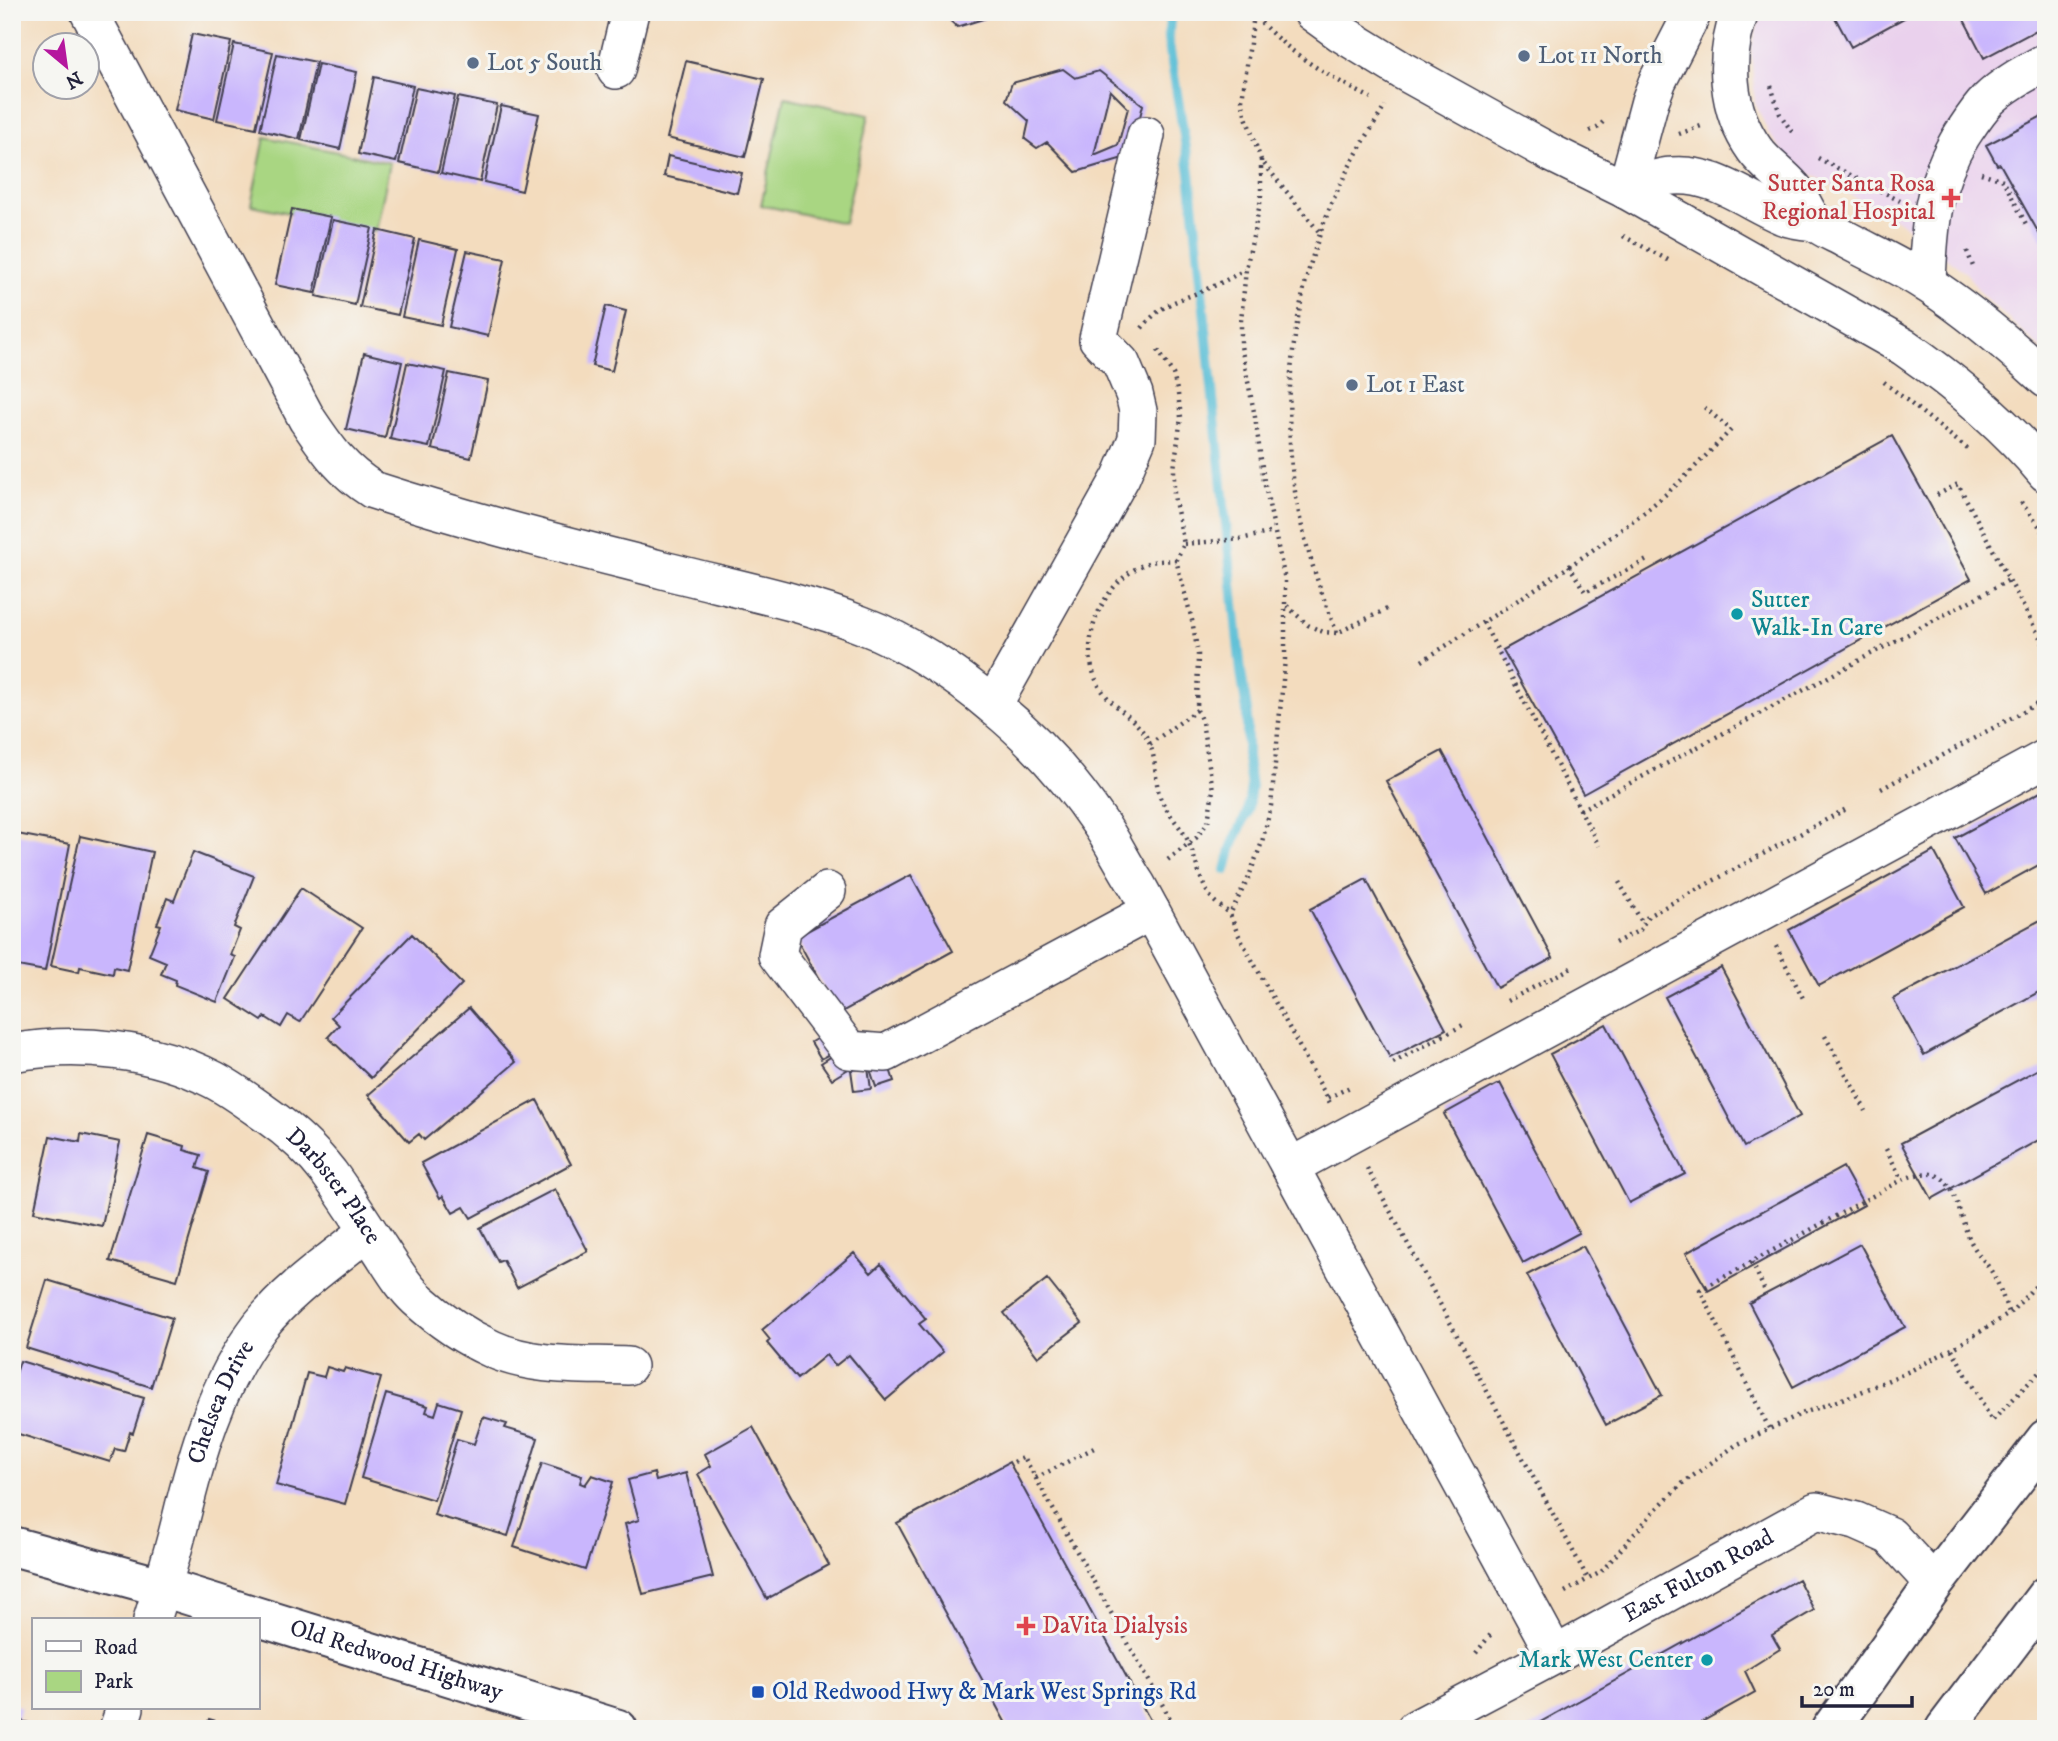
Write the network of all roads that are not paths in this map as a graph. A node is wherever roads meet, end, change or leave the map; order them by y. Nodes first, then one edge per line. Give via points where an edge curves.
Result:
1 (89, 12) edge
2 (630, 12) edge
3 (1312, 12) edge
4 (1693, 12) edge
5 (1740, 12) edge
6 (2046, 62) edge
7 (616, 70) dead end
8 (1146, 135) dead end
9 (1626, 190) junction
10 (1815, 222) junction
11 (1927, 283) junction
12 (2046, 379) edge
13 (2046, 473) edge
14 (993, 705) junction
15 (2046, 758) edge
16 (827, 891) dead end
17 (1151, 911) junction
18 (12, 1053) edge
19 (1290, 1167) junction
20 (368, 1231) junction
21 (628, 1366) dead end
22 (2046, 1439) edge
23 (12, 1546) edge
24 (1934, 1584) junction
25 (2046, 1596) edge
26 (157, 1604) edge
27 (209, 1618) edge
28 (259, 1632) edge
29 (1555, 1655) junction
30 (124, 1710) edge
31 (118, 1729) edge
32 (618, 1729) edge
33 (1415, 1729) edge
34 (1831, 1729) edge
35 (1945, 1729) edge

1 - 14 street via 307,419 342,468 357,480 373,490 512,531 835,615 925,658
2 - 7 street
3 - 9 street via 1403,71
4 - 9 street via 1650,101
5 - 10 street via 1729,72 1737,113 1756,151 1793,188
6 - 11 street via 1989,99 1950,155 1933,209
8 - 14 street via 1098,339 1121,363 1128,379 1138,411 1138,439
9 - 10 street via 1674,175 1698,178 1734,190 1785,217
9 - 13 street via 1904,347 1993,417
10 - 11 street
11 - 12 street
14 - 17 street via 1046,755 1083,799
15 - 19 street
16 - 17 street via 783,926 777,955 849,1050 886,1053
17 - 19 street
18 - 20 street, Darbster Place via 57,1048 139,1054 213,1080 247,1100 303,1145 328,1171
19 - 29 street
20 - 21 street, Darbster Place via 416,1298 493,1349 525,1360
20 - 26 street, Chelsea Drive via 292,1291 238,1359 206,1427
22 - 24 main road
23 - 26 main road, Old Redwood Highway
24 - 29 street, East Fulton Road via 1890,1536 1816,1511
24 - 34 main road
25 - 35 main road
26 - 27 main road, Old Redwood Highway
28 - 32 main road, Old Redwood Highway
29 - 33 street, East Fulton Road
30 - 31 street

